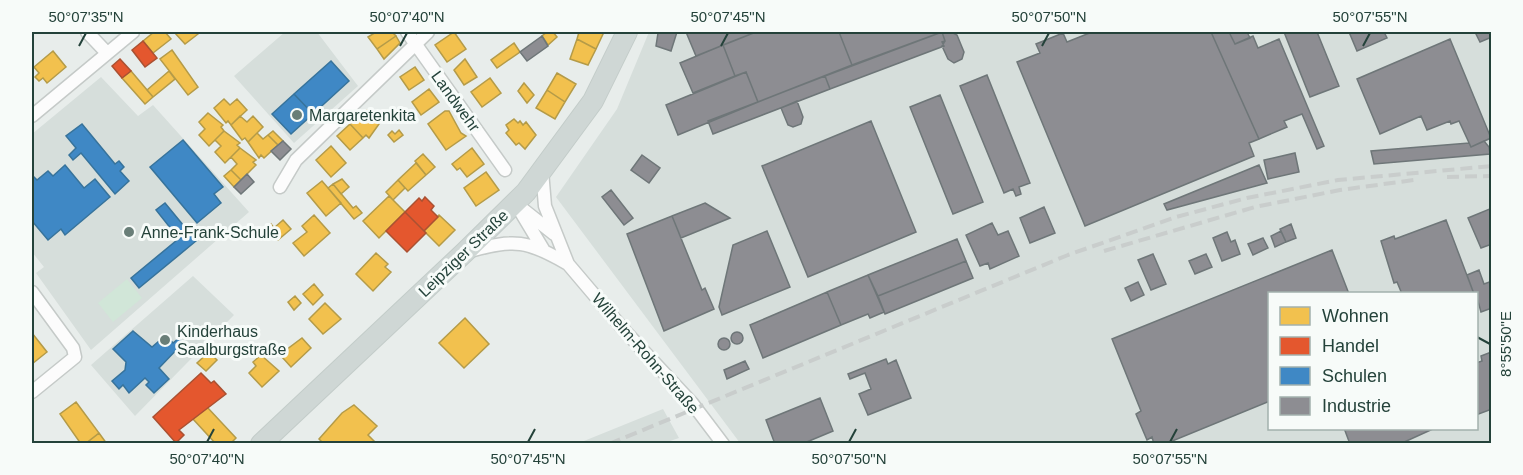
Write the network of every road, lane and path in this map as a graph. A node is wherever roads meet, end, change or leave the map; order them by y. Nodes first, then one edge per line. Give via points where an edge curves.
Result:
1 (87, 32) edge
2 (133, 32) edge
3 (406, 32) edge
4 (428, 32) edge
5 (627, 32) edge
6 (415, 44) junction
7 (107, 53) junction
8 (32, 116) edge
9 (505, 170) dead end
10 (542, 171) junction
11 (280, 188) dead end
12 (515, 203) junction
13 (559, 239) junction
14 (543, 249) junction
15 (465, 252) junction
16 (568, 264) junction
17 (32, 292) edge
18 (32, 392) edge
19 (261, 444) edge
20 (723, 444) edge

1 - 7 street
2 - 7 street
3 - 6 street, Landwehr
4 - 6 street
5 - 10 main road, Leipziger Straße via 592,101
6 - 9 street, Landwehr
6 - 11 street via 296,160
7 - 8 street
10 - 12 main road, Leipziger Straße
10 - 13 street, Wilhelm-Rohn-Straße via 545,206
12 - 13 street
12 - 14 street, Wilhelm-Rohn-Straße
12 - 15 main road, Leipziger Straße
13 - 16 street, Wilhelm-Rohn-Straße
14 - 15 street, Wilhelm-Rohn-Straße via 512,242
14 - 16 street, Wilhelm-Rohn-Straße
15 - 19 main road, Leipziger Straße
16 - 20 street, Wilhelm-Rohn-Straße via 692,403
17 - 18 street via 73,348 75,357

